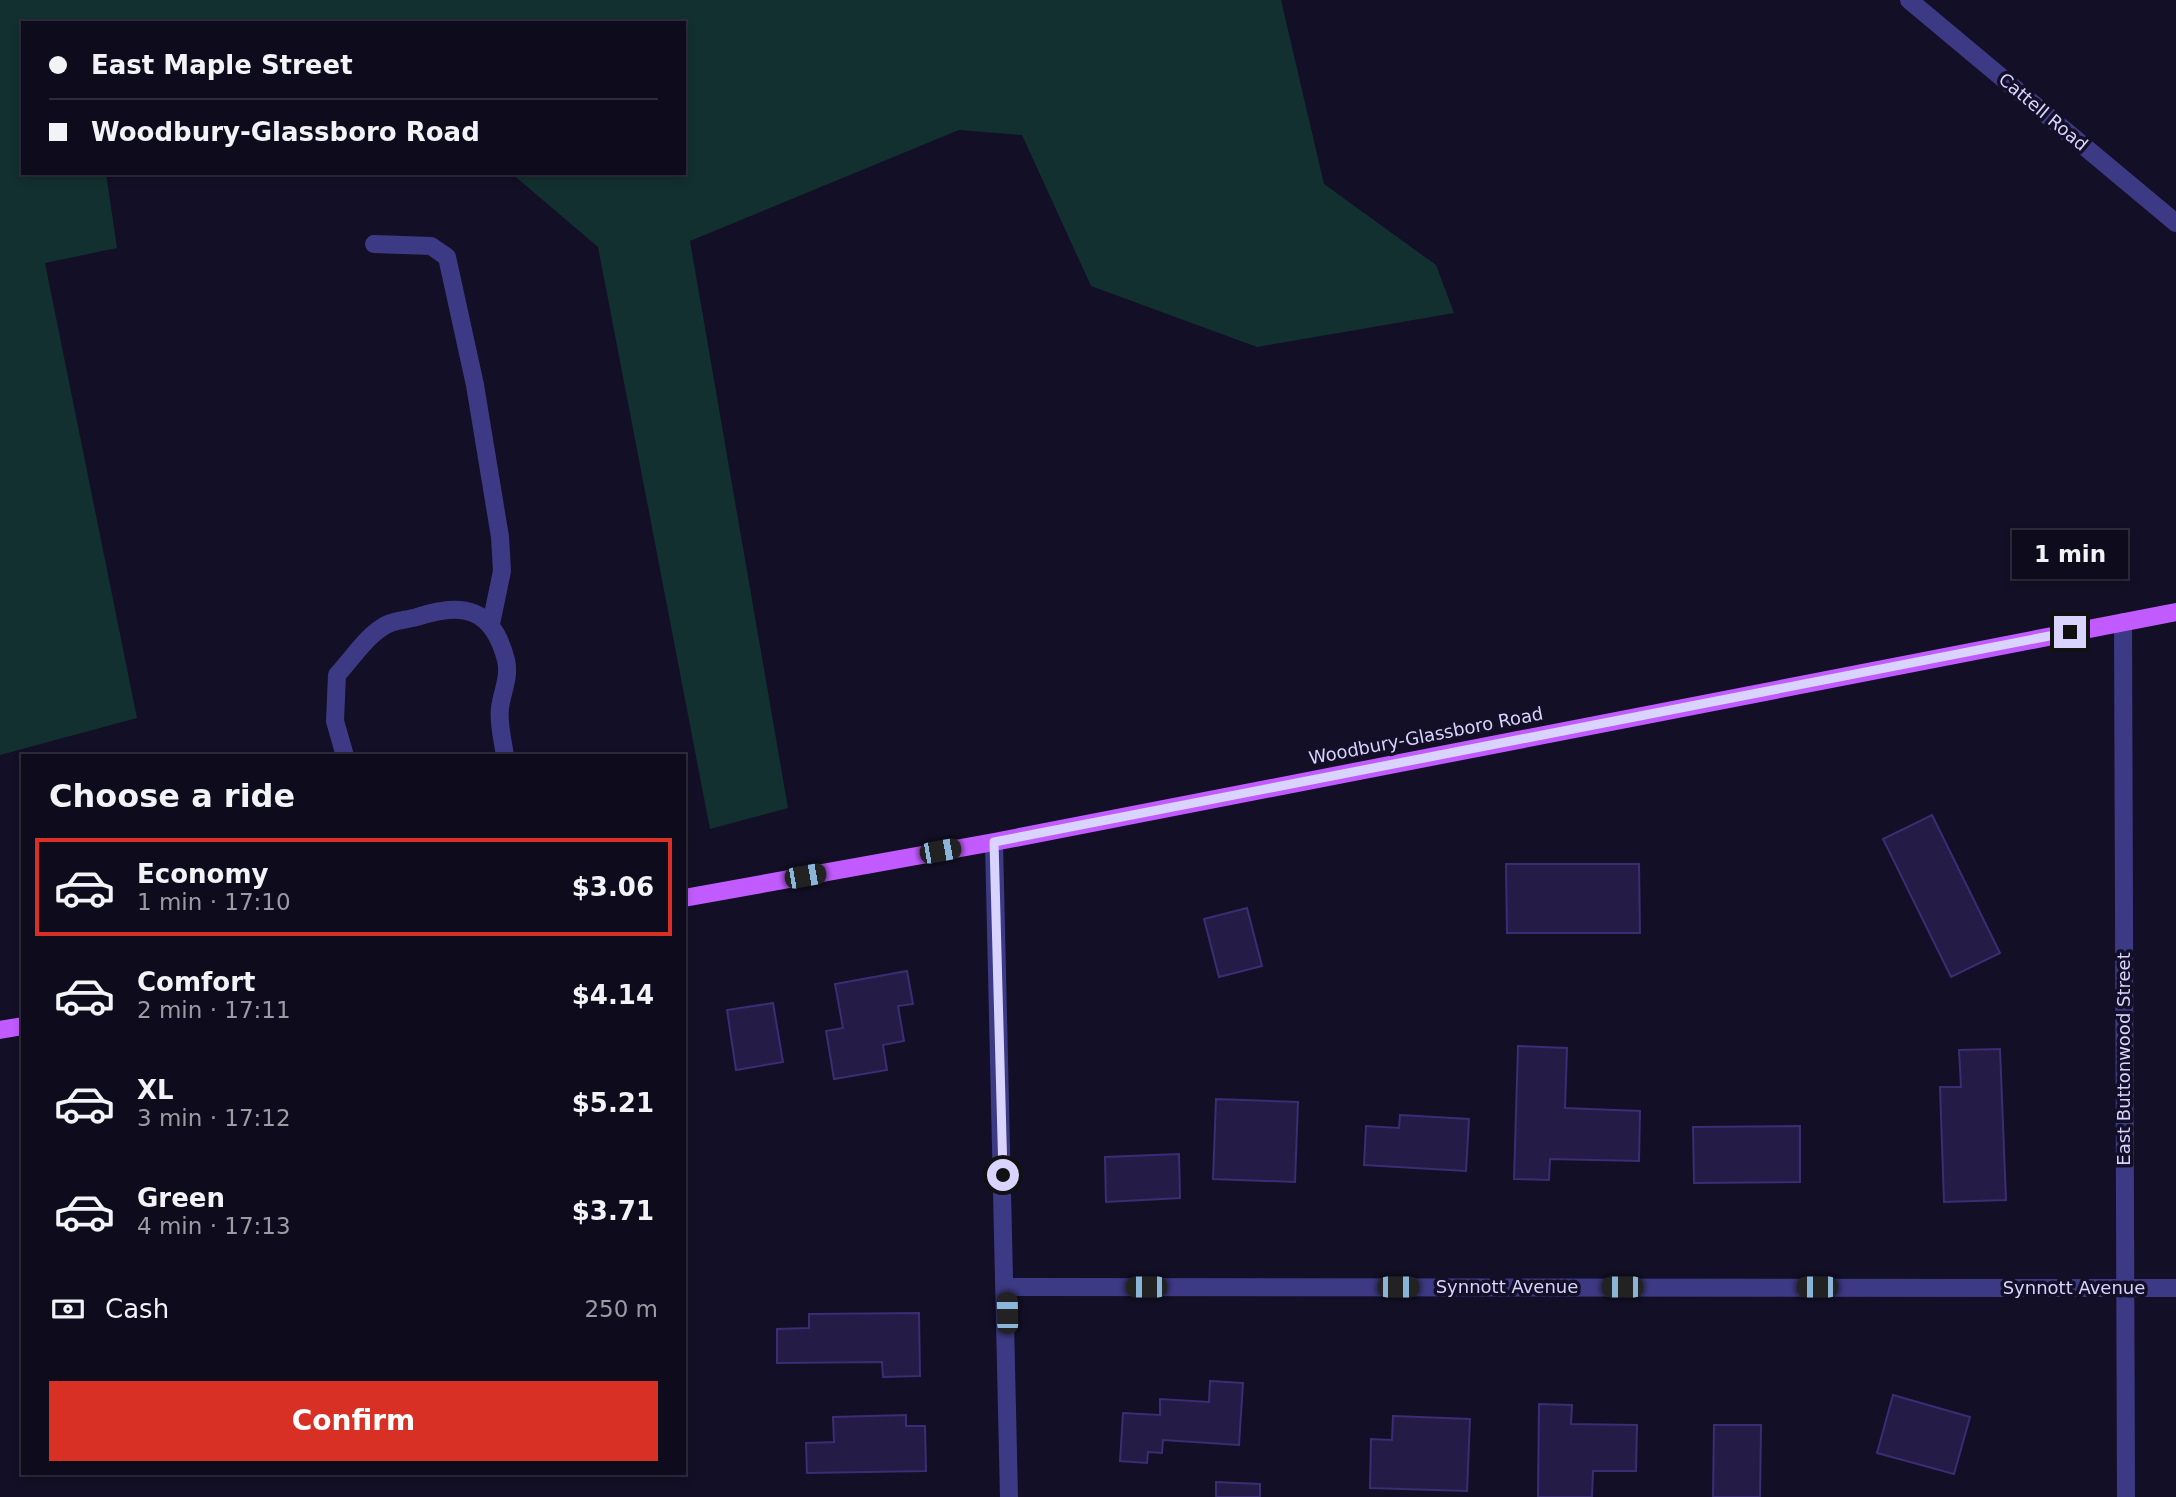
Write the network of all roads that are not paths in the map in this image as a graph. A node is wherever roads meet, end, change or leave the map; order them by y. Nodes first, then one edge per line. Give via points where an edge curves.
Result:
1 (1909, 0) edge
2 (2176, 223) edge
3 (374, 244) dead end
4 (2176, 612) edge
5 (2123, 622) junction
6 (491, 624) junction
7 (344, 754) edge
8 (505, 754) edge
9 (994, 842) junction
10 (686, 898) edge
11 (21, 1026) edge
12 (0, 1030) edge
13 (1006, 1287) junction
14 (2125, 1288) junction
15 (2176, 1288) edge
16 (1009, 1497) edge
17 (2126, 1497) edge

1 - 2 street, Cattell Road
3 - 6 street via 431,246 447,257 475,385 499,537 502,571
4 - 5 main road, Woodbury-Glassboro Road
5 - 9 main road, Woodbury-Glassboro Road
5 - 14 street, East Buttonwood Street
6 - 7 street via 470,610 441,609 386,625 337,675 335,721
6 - 8 street via 507,663 500,709
9 - 10 main road, Woodbury-Glassboro Road
9 - 13 street
11 - 12 main road
13 - 14 street, Synnott Avenue
13 - 16 street
14 - 15 street, Synnott Avenue
14 - 17 street, East Buttonwood Street

